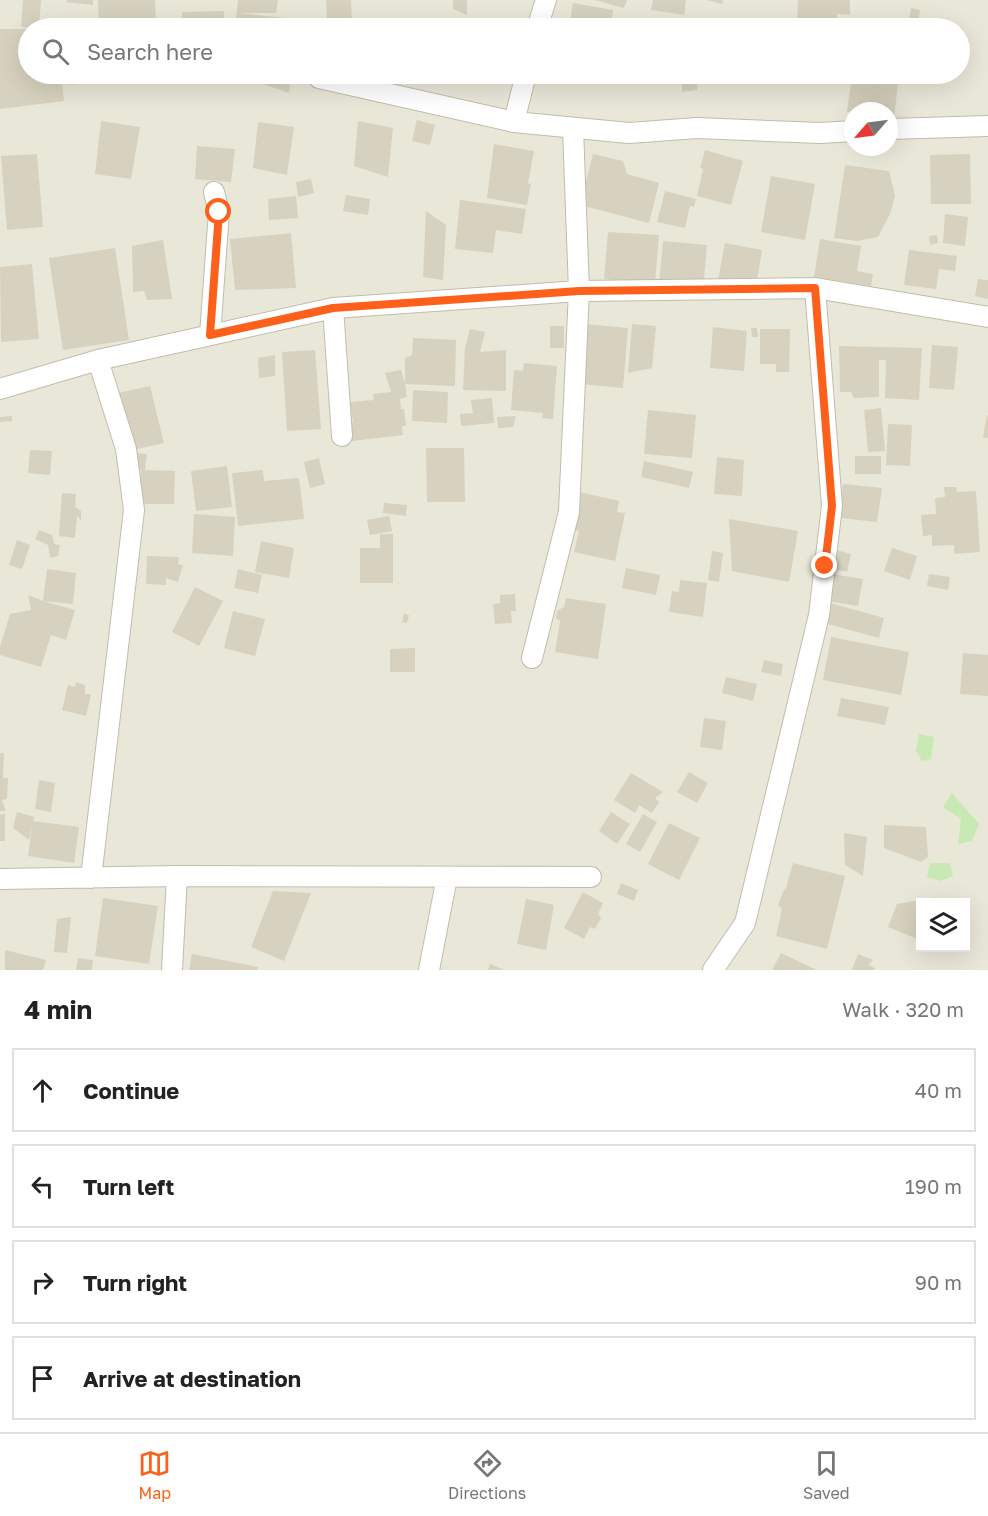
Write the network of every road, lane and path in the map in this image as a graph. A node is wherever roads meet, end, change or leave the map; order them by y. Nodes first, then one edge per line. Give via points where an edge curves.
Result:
1 (546, 0) edge
2 (540, 18) edge
3 (346, 84) edge
4 (524, 84) edge
5 (514, 122) junction
6 (988, 126) edge
7 (573, 128) junction
8 (898, 129) edge
9 (844, 132) edge
10 (214, 192) dead end
11 (815, 288) junction
12 (579, 291) junction
13 (333, 308) junction
14 (988, 316) edge
15 (210, 335) junction
16 (98, 360) junction
17 (0, 389) edge
18 (342, 436) dead end
19 (532, 658) dead end
20 (177, 876) junction
21 (447, 877) junction
22 (591, 877) dead end
23 (91, 878) junction
24 (0, 879) edge
25 (172, 970) edge
26 (429, 970) edge
27 (714, 970) edge

1 - 2 street
3 - 5 street
4 - 5 street
5 - 7 street
6 - 8 street
7 - 9 street via 629,133 697,128
7 - 12 street
10 - 15 street via 219,212
11 - 12 street
11 - 14 street
11 - 27 street via 832,506 819,615 745,923
12 - 13 street
12 - 19 street via 569,512
13 - 15 street
13 - 18 street
15 - 16 street
16 - 17 street
16 - 23 street via 126,449 134,510
20 - 21 street
20 - 23 street
20 - 25 street
21 - 22 street
21 - 26 street
23 - 24 street

